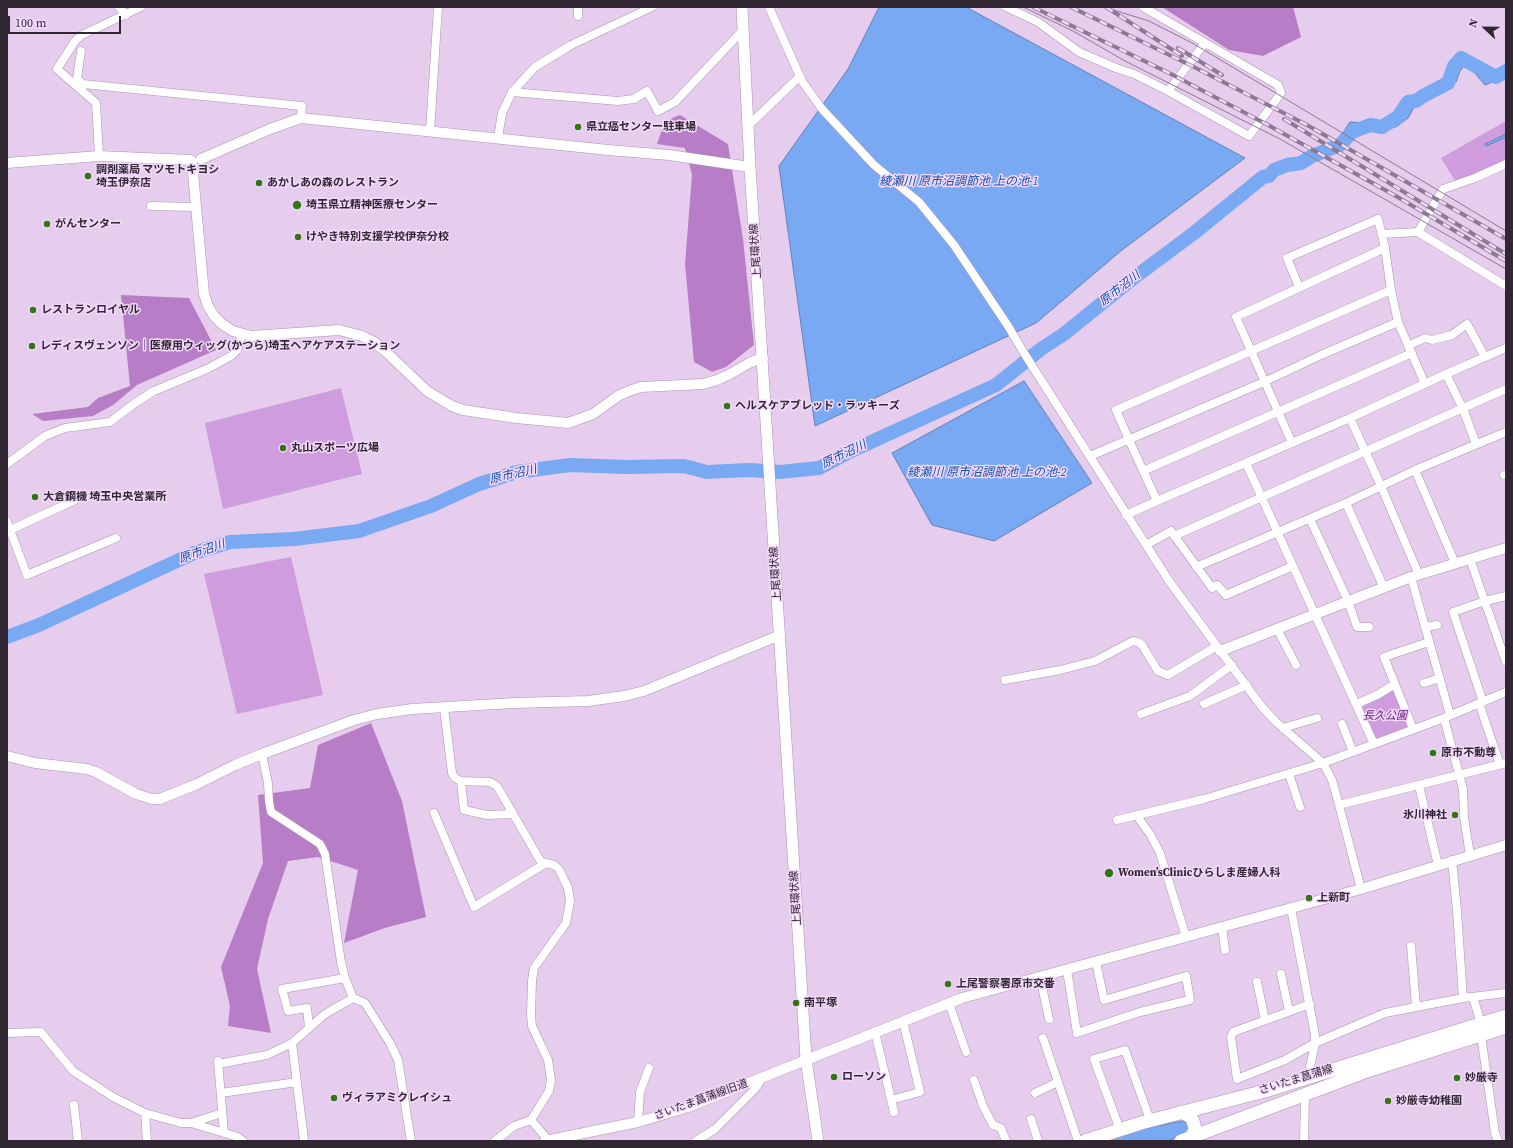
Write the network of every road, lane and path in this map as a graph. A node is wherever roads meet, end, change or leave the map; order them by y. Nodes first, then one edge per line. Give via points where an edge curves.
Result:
1 (119, 7) edge
2 (141, 7) edge
3 (438, 7) edge
4 (578, 7) edge
5 (652, 7) edge
6 (742, 7) edge
7 (769, 7) edge
8 (1006, 7) edge
9 (1143, 7) edge
10 (126, 15) junction
11 (578, 16) dead end
12 (743, 30) junction
13 (1205, 43) junction
14 (82, 51) dead end
15 (800, 76) junction
16 (1168, 90) junction
17 (512, 92) junction
18 (301, 118) junction
19 (748, 126) junction
20 (430, 131) junction
21 (498, 138) junction
22 (99, 156) junction
23 (201, 159) dead end
24 (7, 163) edge
25 (1506, 164) edge
26 (750, 167) junction
27 (152, 206) dead end
28 (197, 207) junction
29 (1418, 232) junction
30 (1382, 234) junction
31 (1385, 248) junction
32 (1506, 286) edge
33 (1299, 287) junction
34 (1391, 290) junction
35 (1398, 322) junction
36 (242, 334) junction
37 (1506, 348) edge
38 (1251, 350) junction
39 (1410, 350) junction
40 (1485, 357) junction
41 (763, 358) junction
42 (1446, 374) junction
43 (1264, 382) junction
44 (1425, 384) junction
45 (1506, 389) edge
46 (1463, 409) junction
47 (1278, 412) junction
48 (1350, 418) junction
49 (1506, 432) edge
50 (1129, 440) junction
51 (1292, 443) junction
52 (1476, 444) junction
53 (1366, 452) junction
54 (1090, 456) junction
55 (1246, 463) junction
56 (7, 464) edge
57 (1415, 470) junction
58 (1143, 471) junction
59 (1381, 486) junction
60 (1262, 497) junction
61 (75, 500) dead end
62 (1157, 501) junction
63 (1346, 503) junction
64 (1126, 515) junction
65 (1310, 519) junction
66 (7, 522) edge
67 (10, 530) junction
68 (1278, 533) junction
69 (1174, 536) junction
70 (116, 538) dead end
71 (1146, 545) junction
72 (1506, 548) edge
73 (1470, 559) junction
74 (1455, 564) junction
75 (1293, 566) junction
76 (1196, 567) junction
77 (1415, 576) junction
78 (1384, 588) junction
79 (1506, 596) edge
80 (1348, 601) junction
81 (1485, 601) junction
82 (1315, 614) junction
83 (1437, 625) dead end
84 (1369, 627) dead end
85 (1425, 627) junction
86 (1277, 629) junction
87 (780, 636) junction
88 (1429, 642) junction
89 (1219, 649) junction
90 (1506, 662) edge
91 (1232, 665) junction
92 (1296, 665) dead end
93 (1440, 678) junction
94 (1005, 680) dead end
95 (1424, 682) dead end
96 (1395, 684) junction
97 (1247, 685) junction
98 (1506, 692) edge
99 (1481, 703) junction
100 (1204, 704) dead end
101 (1356, 704) junction
102 (444, 708) junction
103 (1141, 714) dead end
104 (1447, 716) junction
105 (1317, 718) dead end
106 (1342, 724) dead end
107 (1283, 728) junction
108 (1413, 729) junction
109 (1374, 744) junction
110 (1353, 752) junction
111 (262, 754) junction
112 (7, 756) edge
113 (1323, 763) junction
114 (1503, 764) edge
115 (1289, 774) junction
116 (1459, 776) junction
117 (461, 781) junction
118 (1419, 786) junction
119 (1339, 805) junction
120 (1300, 807) dead end
121 (434, 813) dead end
122 (513, 814) junction
123 (1137, 816) junction
124 (1117, 820) dead end
125 (1506, 844) edge
126 (1470, 855) junction
127 (1452, 860) junction
128 (546, 863) junction
129 (1438, 865) junction
130 (1361, 889) junction
131 (1291, 908) junction
132 (1222, 927) junction
133 (1186, 937) junction
134 (1411, 946) dead end
135 (1225, 950) dead end
136 (1096, 962) junction
137 (1067, 970) junction
138 (1281, 974) dead end
139 (1040, 977) junction
140 (345, 978) junction
141 (1257, 982) dead end
142 (1506, 993) edge
143 (1473, 997) junction
144 (353, 998) junction
145 (1463, 998) junction
146 (949, 1003) junction
147 (1310, 1004) junction
148 (1416, 1006) junction
149 (1289, 1011) junction
150 (1506, 1016) edge
151 (1049, 1019) dead end
152 (1265, 1020) junction
153 (903, 1021) junction
154 (310, 1027) junction
155 (1506, 1027) edge
156 (1481, 1030) junction
157 (875, 1032) junction
158 (7, 1033) edge
159 (1043, 1038) dead end
160 (292, 1043) junction
161 (1315, 1044) junction
162 (966, 1052) dead end
163 (806, 1059) junction
164 (649, 1068) dead end
165 (763, 1077) junction
166 (1308, 1077) junction
167 (974, 1080) dead end
168 (297, 1082) junction
169 (1058, 1082) junction
170 (221, 1093) junction
171 (1035, 1093) dead end
172 (1305, 1094) junction
173 (892, 1100) junction
174 (74, 1106) dead end
175 (145, 1112) junction
176 (894, 1112) dead end
177 (1181, 1112) junction
178 (222, 1113) junction
179 (1031, 1119) dead end
180 (531, 1120) junction
181 (1150, 1120) junction
182 (638, 1122) junction
183 (191, 1123) junction
184 (1120, 1130) junction
185 (224, 1133) junction
186 (1186, 1139) edge
187 (304, 1140) dead end
188 (78, 1141) edge
189 (147, 1141) edge
190 (243, 1141) edge
191 (412, 1141) edge
192 (495, 1141) edge
193 (548, 1141) edge
194 (696, 1141) edge
195 (818, 1141) edge
196 (1006, 1141) edge
197 (1038, 1141) edge
198 (1078, 1141) edge
199 (1085, 1141) edge
200 (1304, 1141) edge
201 (1498, 1141) edge

1 - 10 street
2 - 10 street
3 - 20 street
4 - 11 street
5 - 17 street via 571,45 535,67
6 - 12 main road, 上尾環状線
7 - 15 street
8 - 16 street via 1038,22 1079,52
9 - 13 street
10 - 22 street via 82,35 75,41 57,69 96,103
12 - 17 street via 675,102 658,111 647,91 634,99 618,101
12 - 19 main road, 上尾環状線
13 - 16 street
13 - 16 street via 1278,85 1281,93 1249,136
14 - 18 street via 77,79 83,84 302,106
15 - 19 street
15 - 54 street via 822,109 874,165 918,202 954,245
17 - 21 street via 502,113
18 - 20 street
18 - 23 street via 263,131
19 - 26 main road, 上尾環状線
20 - 21 street
21 - 26 street via 669,155
22 - 24 street
22 - 28 street via 191,160
25 - 29 street via 1443,189
26 - 41 main road, 上尾環状線
27 - 28 street
28 - 36 street via 202,278 208,306 222,324
29 - 30 street
29 - 32 street
30 - 31 street
30 - 33 street via 1378,219 1287,258
31 - 33 street
31 - 34 street
33 - 38 street via 1236,317
34 - 35 street
34 - 38 street
35 - 39 street
35 - 43 street
36 - 41 street via 262,336 328,330 352,332 374,342 427,391 452,406 480,413 555,423 568,423 593,414 629,391 703,384
36 - 56 street via 237,350 231,356 154,391 110,422 65,428 45,436
37 - 40 street
38 - 43 street
38 - 50 street via 1116,410
39 - 40 street via 1425,338 1432,340 1452,335 1467,324
39 - 44 street
39 - 47 street
40 - 42 street
41 - 87 main road, 上尾環状線
42 - 44 street
42 - 46 street
43 - 47 street
43 - 50 street
44 - 48 street
45 - 46 street
46 - 52 street
46 - 53 street
47 - 51 street
47 - 58 street
48 - 51 street
48 - 53 street
49 - 52 street
50 - 54 street
50 - 58 street
51 - 55 street
52 - 57 street
53 - 59 street
53 - 60 street
54 - 64 street
55 - 60 street
55 - 62 street
57 - 59 street
57 - 74 street
58 - 62 street
59 - 63 street
59 - 77 street
60 - 68 street
60 - 69 street
61 - 67 street
62 - 64 street
63 - 65 street
63 - 78 street
64 - 71 street
65 - 68 street
65 - 80 street
66 - 67 street
67 - 70 street via 27,575
68 - 75 street
68 - 76 street
69 - 71 street via 1171,530
69 - 76 street
71 - 89 street via 1168,581
72 - 73 street
73 - 74 street
73 - 81 street
74 - 77 street
75 - 76 street via 1226,595 1217,585 1212,588
75 - 82 street
77 - 78 street
77 - 85 street
78 - 80 street
79 - 81 street
80 - 82 street
80 - 84 street via 1356,626
81 - 90 street
81 - 99 street via 1453,612
82 - 86 street
82 - 101 street
83 - 85 street
85 - 88 street
86 - 89 street
86 - 92 street
87 - 102 street via 624,696 588,701
87 - 163 main road, 上尾環状線
88 - 93 street
88 - 96 street via 1384,657
89 - 91 street
89 - 94 street via 1168,675 1158,671 1142,645 1133,641 1095,661
91 - 97 street
91 - 103 street via 1190,696
93 - 95 street
93 - 104 street
96 - 101 street
96 - 108 street
97 - 100 street
97 - 107 street via 1262,707
98 - 99 street
99 - 104 street
99 - 114 street
101 - 109 street
102 - 111 street via 377,714
102 - 117 street via 452,773
104 - 108 street
104 - 116 street
105 - 107 street
106 - 110 street
107 - 113 street
108 - 109 street
109 - 110 street
110 - 113 street
111 - 112 street via 166,798 157,799 136,794 87,769 35,763
111 - 140 street via 271,812 320,844 325,854
113 - 115 street
113 - 119 street via 1332,780
114 - 116 street
115 - 120 street
115 - 123 street
116 - 118 street
116 - 126 street via 1463,789
117 - 122 street via 490,782 497,786
117 - 122 street via 464,810 487,815
118 - 119 street
118 - 129 street
119 - 130 street
121 - 128 street via 474,907
122 - 128 street via 541,862
123 - 124 street
123 - 133 street via 1160,853
125 - 126 street, さいたま菖蒲線旧道
126 - 127 street, さいたま菖蒲線旧道
127 - 129 street, さいたま菖蒲線旧道
127 - 145 street
128 - 180 street via 559,869 568,888 570,901 566,923 534,968 532,1026 548,1060 551,1080 549,1091
129 - 130 street, さいたま菖蒲線旧道
130 - 131 street, さいたま菖蒲線旧道
131 - 132 street, さいたま菖蒲線旧道
131 - 147 street
132 - 133 street, さいたま菖蒲線旧道
132 - 135 street
133 - 136 street, さいたま菖蒲線旧道
134 - 148 street
136 - 137 street, さいたま菖蒲線旧道
136 - 137 street via 1104,1000 1186,976 1190,1000 1140,1012 1077,1033
137 - 139 street, さいたま菖蒲線旧道
138 - 149 street
139 - 146 street, さいたま菖蒲線旧道
139 - 151 street
140 - 144 street
140 - 154 street via 282,989 288,1011 307,1008
141 - 152 street
142 - 143 street
143 - 145 street
143 - 156 street
144 - 154 street via 324,1014
144 - 191 street via 365,1003 398,1060
145 - 148 street
146 - 153 street, さいたま菖蒲線旧道
146 - 162 street
147 - 149 street
147 - 161 street
148 - 161 street via 1385,1013
149 - 152 street
150 - 156 main road, さいたま菖蒲線
152 - 161 street via 1233,1032 1231,1037 1237,1079 1285,1060
153 - 157 street, さいたま菖蒲線旧道
153 - 173 street via 920,1092
154 - 160 street
155 - 156 main road, さいたま菖蒲線
156 - 166 main road, さいたま菖蒲線
156 - 172 main road, さいたま菖蒲線
156 - 201 street
157 - 163 street, さいたま菖蒲線旧道
157 - 173 street
158 - 175 street via 41,1032 73,1071
159 - 169 street
160 - 168 street
160 - 170 street via 267,1054 218,1062
161 - 166 street
163 - 165 street, さいたま菖蒲線旧道
163 - 195 main road, 上尾環状線
164 - 182 street via 640,1092
165 - 182 street, さいたま菖蒲線旧道 via 688,1107
165 - 194 street via 755,1089 715,1129
166 - 177 main road, さいたま菖蒲線 via 1265,1091
167 - 196 street via 983,1106 993,1125 1001,1128
168 - 170 street
168 - 187 street
169 - 171 street
169 - 198 street
170 - 178 street
172 - 186 main road, さいたま菖蒲線
172 - 200 street
173 - 176 street
174 - 188 street
175 - 183 street via 181,1123
175 - 189 street
177 - 181 main road, さいたま菖蒲線
177 - 186 main road via 1191,1117 1194,1124 1195,1130
178 - 183 street
178 - 185 street
179 - 197 street
180 - 192 street via 514,1126
180 - 193 street
181 - 184 main road, さいたま菖蒲線
181 - 184 street via 1126,1050 1094,1059
182 - 193 street, さいたま菖蒲線旧道
183 - 185 street
184 - 199 main road, さいたま菖蒲線
185 - 190 street

